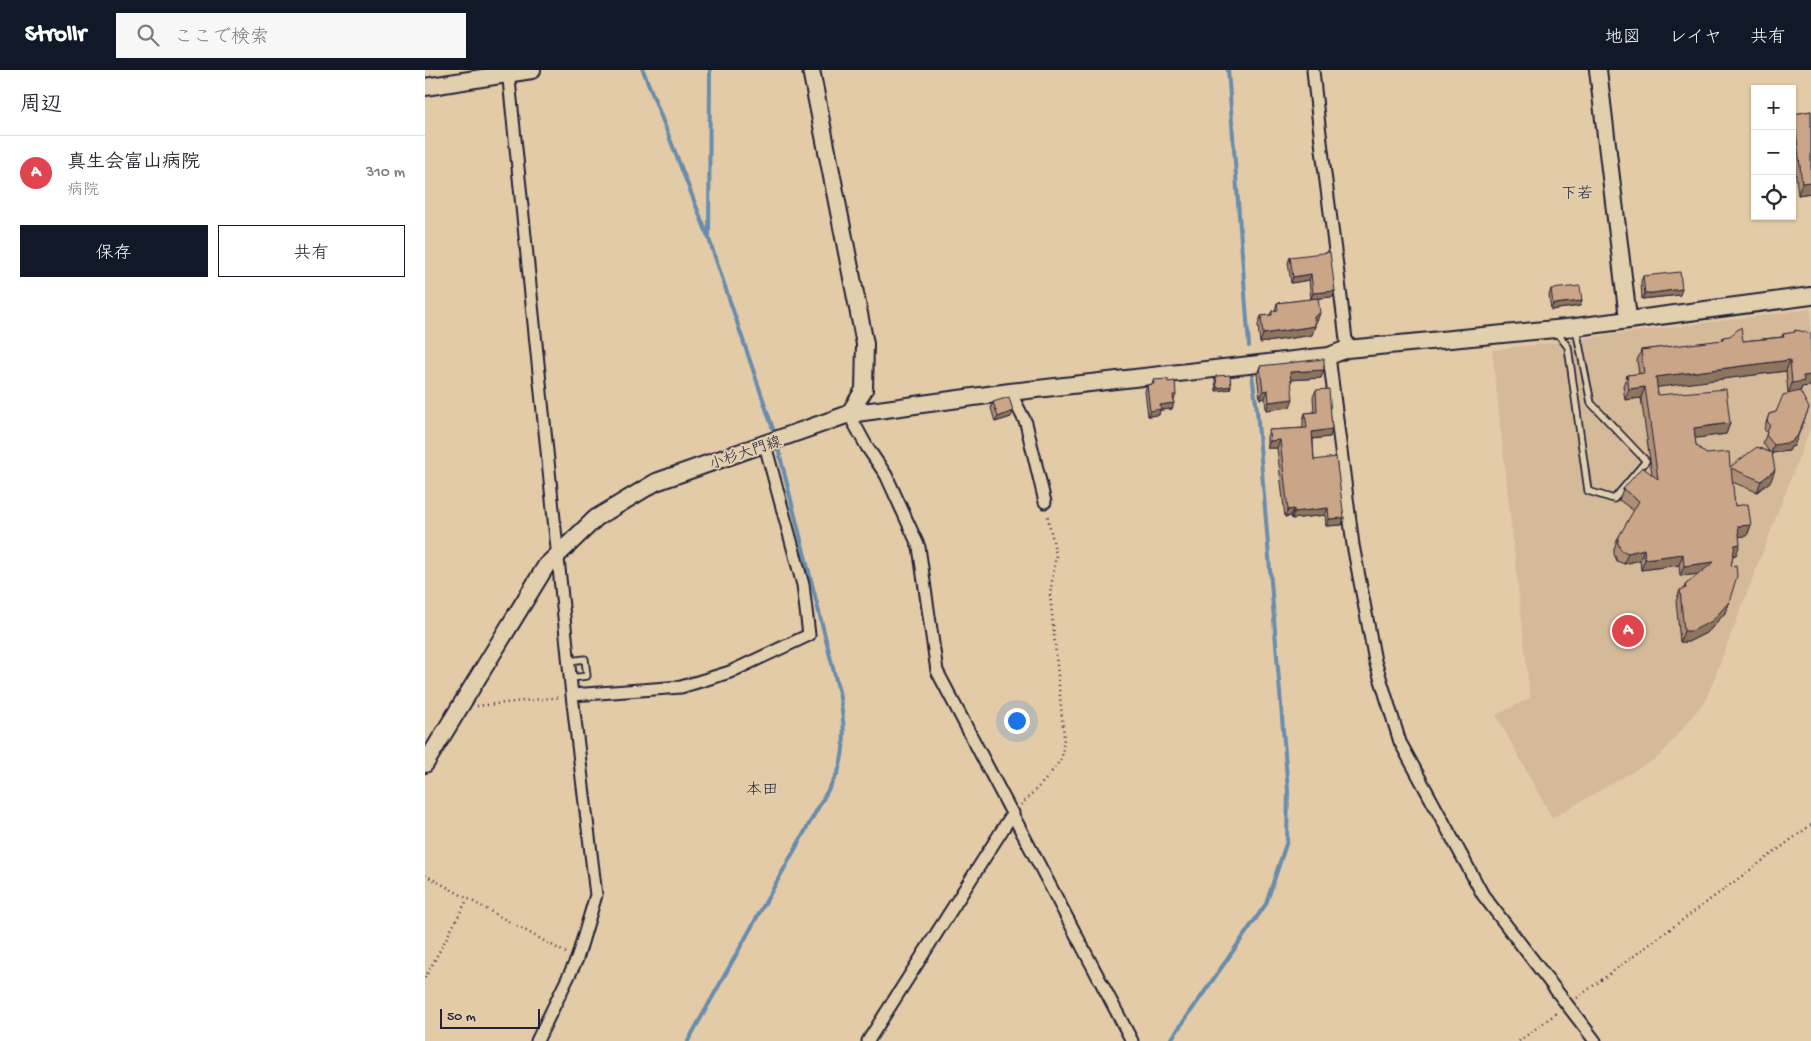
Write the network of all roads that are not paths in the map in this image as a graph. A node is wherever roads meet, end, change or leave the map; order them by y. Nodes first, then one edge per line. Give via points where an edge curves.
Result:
1 (532, 70) edge
2 (811, 70) edge
3 (1313, 70) edge
4 (1597, 70) edge
5 (508, 72) edge
6 (425, 87) edge
7 (1811, 296) edge
8 (1628, 318) junction
9 (1576, 327) junction
10 (1557, 328) junction
11 (1347, 349) junction
12 (1329, 356) junction
13 (1010, 392) junction
14 (849, 414) junction
15 (765, 445) junction
16 (1045, 502) road end
17 (558, 553) junction
18 (569, 661) junction
19 (571, 678) junction
20 (573, 695) junction
21 (425, 764) edge
22 (1013, 814) junction
23 (537, 1041) edge
24 (868, 1041) edge
25 (1132, 1041) edge
26 (1595, 1041) edge

1 - 5 street
2 - 14 street via 865,344 865,390
3 - 11 street
4 - 8 street
5 - 6 street
5 - 17 street
7 - 8 street, 小杉大門線
8 - 9 street, 小杉大門線
9 - 10 street, 小杉大門線
9 - 10 lane via 1591,404 1646,461 1614,499 1588,490 1568,347
10 - 11 street, 小杉大門線
11 - 12 street, 小杉大門線
12 - 13 street, 小杉大門線
12 - 26 street via 1353,545 1375,661 1400,742 1483,895
13 - 14 street, 小杉大門線
13 - 16 street via 1026,423
14 - 15 street, 小杉大門線
14 - 22 street via 886,475 919,547 937,670
15 - 17 street, 小杉大門線 via 657,482 596,518
15 - 20 street via 803,585 809,636 730,672 681,687
17 - 18 street
17 - 21 street, 小杉大門線 via 531,587
18 - 19 street
18 - 19 lane via 585,659 587,676
19 - 20 street
20 - 23 street via 596,895 577,959
22 - 24 street
22 - 25 street

